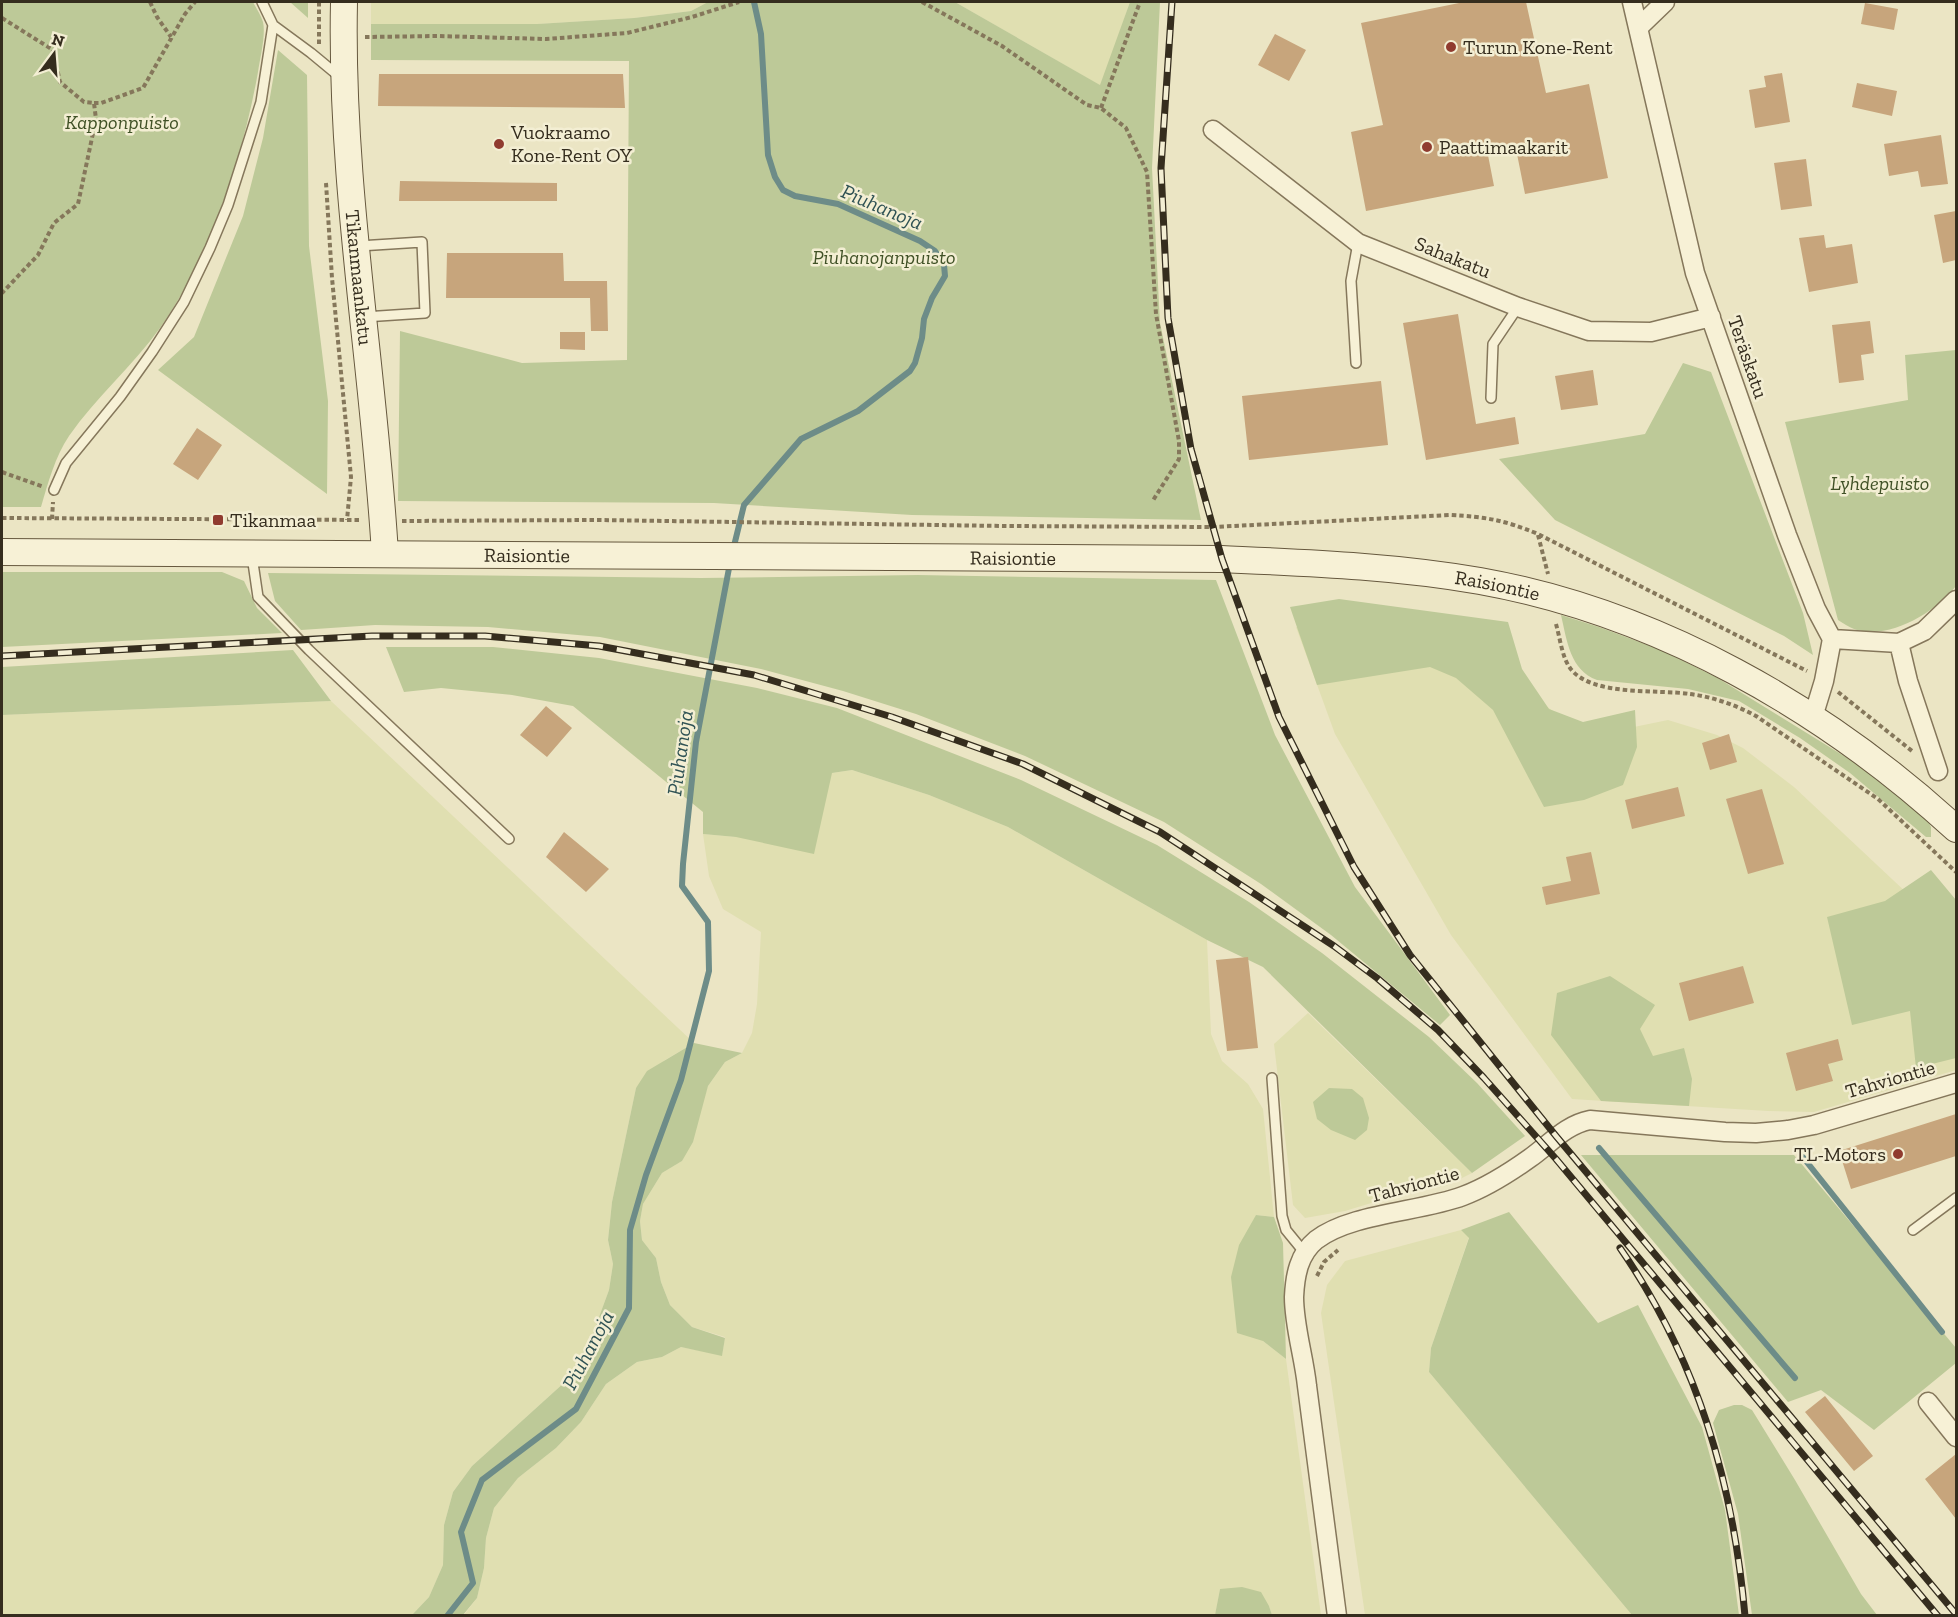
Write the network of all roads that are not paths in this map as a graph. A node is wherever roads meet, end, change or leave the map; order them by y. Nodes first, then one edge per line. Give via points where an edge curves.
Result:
1 (262, 2) edge
2 (344, 2) edge
3 (1632, 2) edge
4 (1665, 2) edge
5 (273, 25) junction
6 (1638, 28) junction
7 (346, 82) junction
8 (1213, 130) dead end
9 (1358, 243) junction
10 (356, 246) junction
11 (1518, 307) junction
12 (363, 317) junction
13 (1711, 317) junction
14 (1356, 363) dead end
15 (1491, 398) dead end
16 (54, 490) road end
17 (2, 552) edge
18 (251, 553) junction
19 (385, 554) junction
20 (1956, 600) edge
21 (1832, 639) junction
22 (1899, 642) junction
23 (1813, 717) junction
24 (1938, 771) dead end
25 (1956, 830) edge
26 (509, 839) dead end
27 (1272, 1078) dead end
28 (1956, 1083) edge
29 (1956, 1198) edge
30 (1913, 1230) dead end
31 (1304, 1252) junction
32 (1929, 1402) dead end
33 (1956, 1437) edge
34 (1337, 1616) edge

1 - 5 lane
2 - 7 main road, Tikanmaankatu
3 - 6 street, Teräskatu
4 - 6 street
5 - 7 lane
5 - 16 lane via 261,102 210,248 184,302 152,352 66,463
6 - 13 street, Teräskatu via 1695,273
7 - 10 main road, Tikanmaankatu via 347,153
8 - 9 street, Sahakatu
9 - 11 street, Sahakatu
9 - 14 lane via 1352,281
10 - 12 main road, Tikanmaankatu
10 - 12 lane via 422,242 425,313
11 - 13 street, Sahakatu via 1589,331 1651,332
11 - 15 lane via 1493,344
12 - 19 main road, Tikanmaankatu
13 - 21 street, Teräskatu via 1787,535
17 - 18 main road, Raisiontie
18 - 19 main road, Raisiontie
18 - 26 lane via 258,597
19 - 23 main road, Raisiontie via 1222,558 1383,567 1526,592 1606,615 1691,650
20 - 22 street via 1924,631
21 - 22 street
21 - 23 street
22 - 24 street
23 - 25 main road, Raisiontie via 1915,792
27 - 31 lane via 1282,1216 1286,1230
28 - 31 street, Tahviontie via 1788,1130 1725,1132 1581,1122 1504,1176 1462,1196 1346,1226 1318,1239
29 - 30 lane
31 - 34 street via 1294,1299
32 - 33 street

